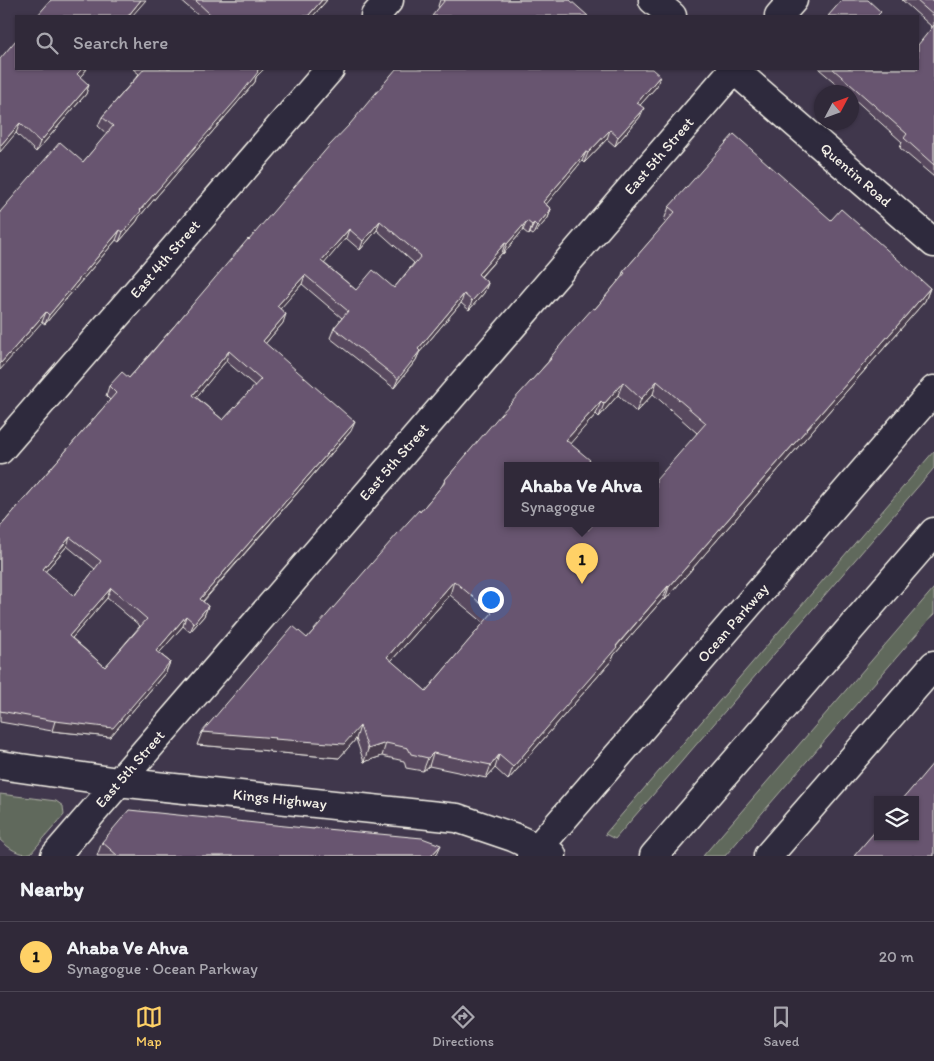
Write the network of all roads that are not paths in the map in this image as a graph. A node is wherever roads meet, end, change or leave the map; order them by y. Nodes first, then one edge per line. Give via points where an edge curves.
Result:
1 (389, 0) edge
2 (653, 0) edge
3 (793, 0) edge
4 (376, 15) edge
5 (671, 15) edge
6 (780, 15) edge
7 (329, 70) edge
8 (732, 70) edge
9 (734, 70) edge
10 (934, 242) edge
11 (934, 390) edge
12 (0, 450) edge
13 (934, 532) edge
14 (934, 665) edge
15 (0, 765) edge
16 (118, 782) junction
17 (541, 854) edge
18 (55, 856) edge
19 (654, 856) edge
20 (768, 856) edge

1 - 4 street
2 - 5 street
3 - 6 street
7 - 12 street, East 4th Street
8 - 16 street, East 5th Street
9 - 10 street, Quentin Road
11 - 17 street, Ocean Parkway
13 - 19 street
14 - 20 street
15 - 16 street, Kings Highway
16 - 17 street, Kings Highway via 457,818 513,838
16 - 18 street, East 5th Street

